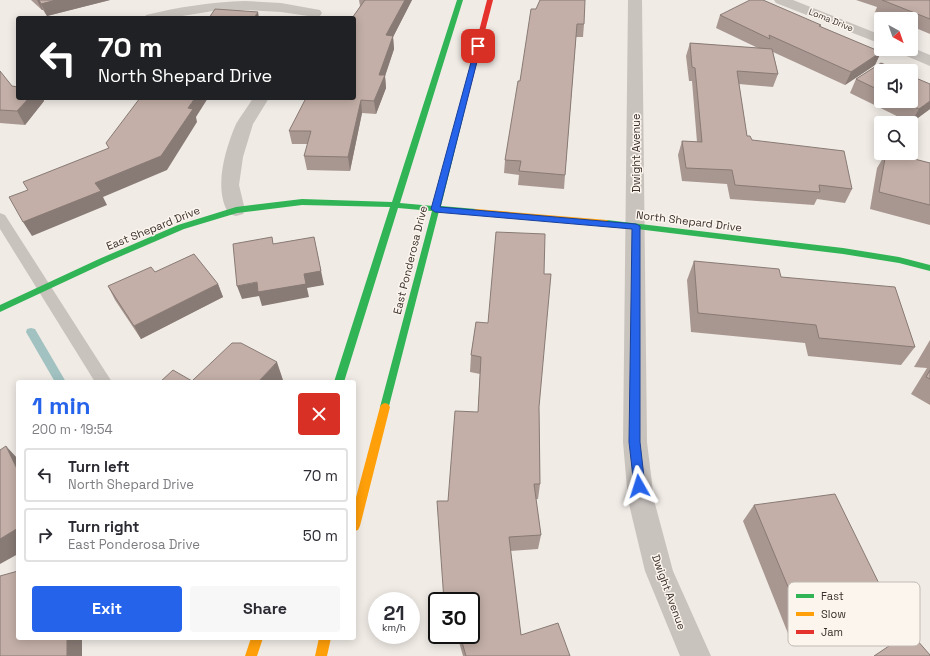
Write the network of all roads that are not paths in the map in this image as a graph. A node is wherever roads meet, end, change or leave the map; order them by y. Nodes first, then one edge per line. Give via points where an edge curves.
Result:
1 (322, 0) edge
2 (460, 0) edge
3 (490, 0) edge
4 (635, 0) edge
5 (781, 0) edge
6 (314, 15) edge
7 (162, 16) edge
8 (874, 37) edge
9 (918, 56) edge
10 (930, 61) edge
11 (260, 100) edge
12 (396, 205) junction
13 (435, 209) junction
14 (236, 210) junction
15 (0, 218) edge
16 (636, 226) junction
17 (930, 268) edge
18 (45, 288) junction
19 (0, 309) edge
20 (103, 380) edge
21 (340, 380) edge
22 (356, 518) edge
23 (256, 640) edge
24 (325, 640) edge
25 (251, 656) edge
26 (321, 656) edge
27 (696, 656) edge

1 - 6 street
2 - 12 main road
3 - 13 main road, East Ponderosa Drive
4 - 16 street, Dwight Avenue
5 - 8 street, Loma Drive
6 - 7 street via 276,7 237,6
9 - 10 street
11 - 14 street via 244,124 234,157 230,185
12 - 13 main road, North Shepard Drive
12 - 14 main road, East Shepard Drive via 302,202
12 - 21 main road
13 - 16 main road, North Shepard Drive
13 - 22 main road, East Ponderosa Drive
14 - 18 main road, East Shepard Drive via 181,227
15 - 18 lane
16 - 17 main road, North Shepard Drive via 843,251
16 - 27 street, Dwight Avenue via 635,442 641,500 659,571
18 - 19 main road, East Shepard Drive
18 - 20 lane
23 - 25 main road
24 - 26 main road

